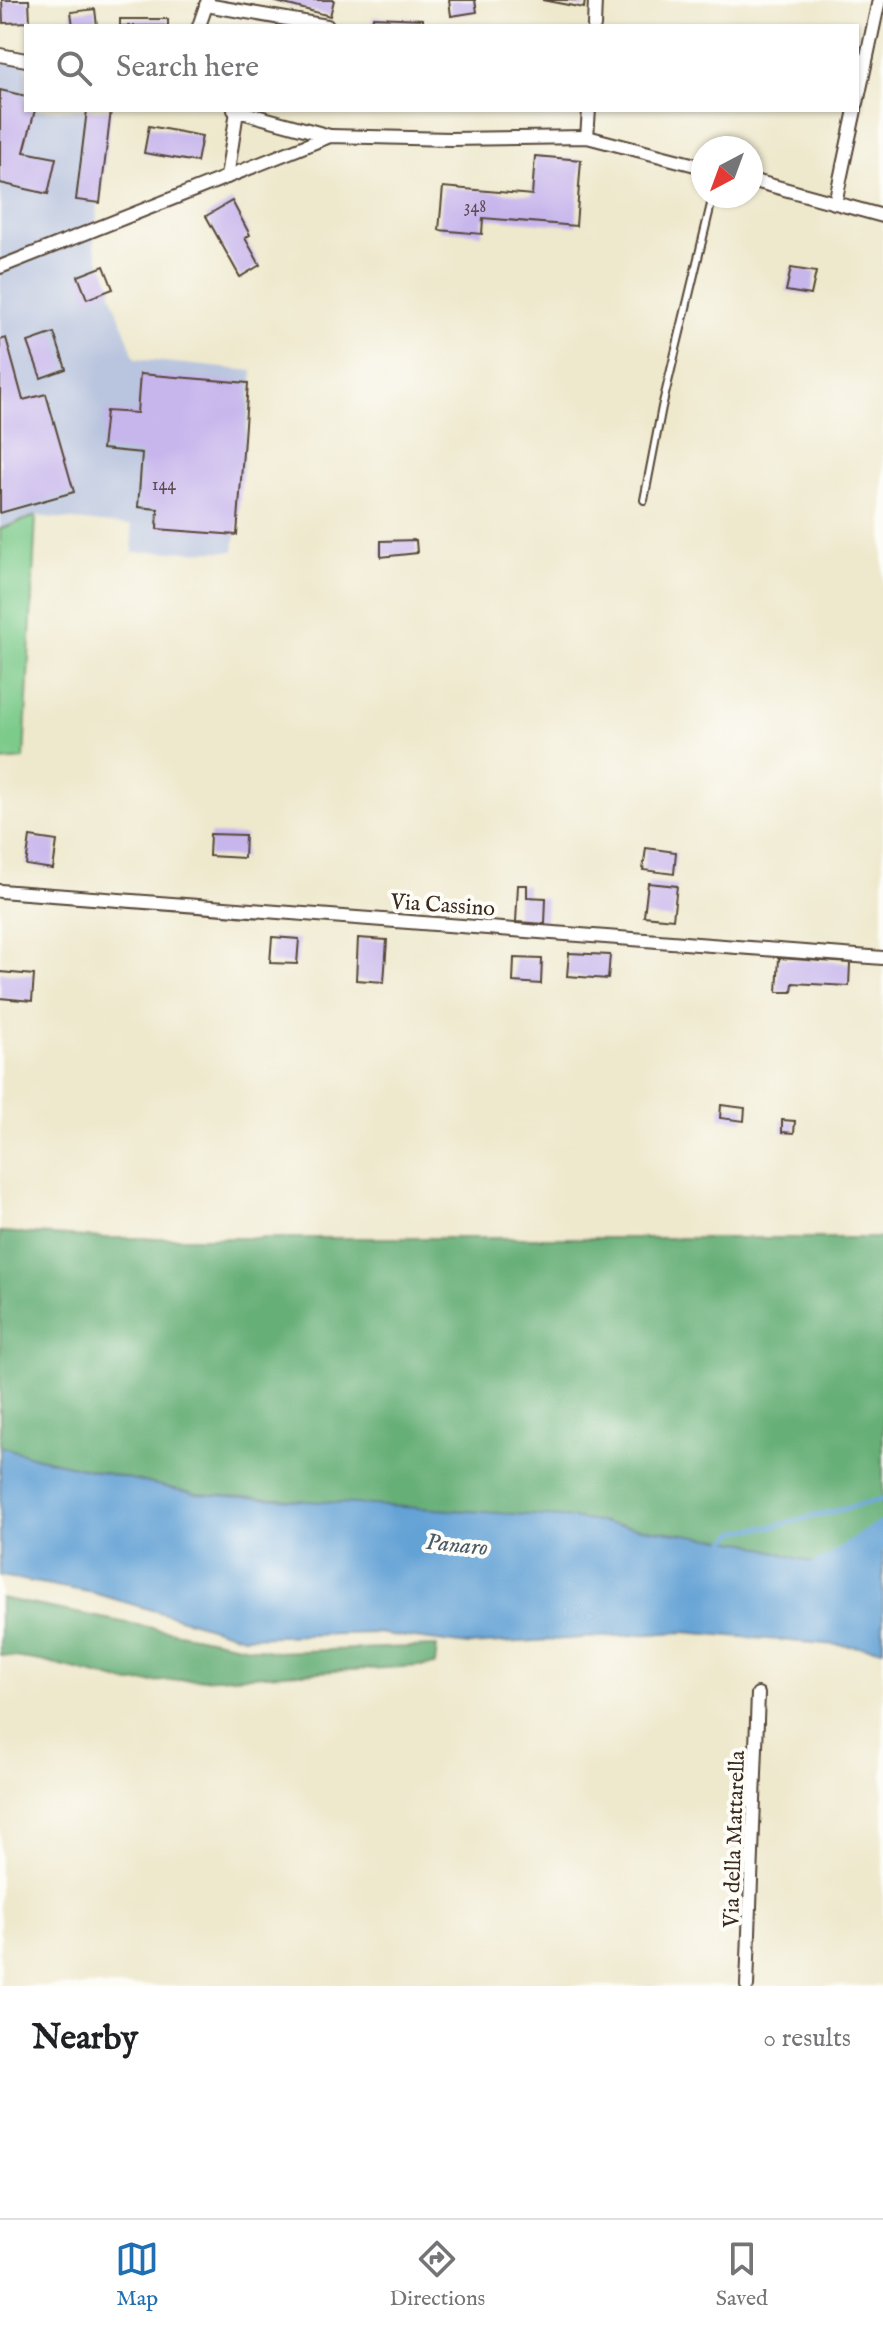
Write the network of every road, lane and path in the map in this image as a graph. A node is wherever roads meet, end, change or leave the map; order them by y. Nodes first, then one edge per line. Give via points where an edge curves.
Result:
1 (595, 0) edge
2 (879, 0) edge
3 (207, 2) edge
4 (200, 24) edge
5 (317, 24) edge
6 (594, 24) edge
7 (0, 55) edge
8 (24, 60) edge
9 (859, 94) edge
10 (236, 112) edge
11 (243, 112) edge
12 (589, 112) edge
13 (855, 112) edge
14 (330, 136) junction
15 (587, 137) junction
16 (691, 164) edge
17 (227, 177) junction
18 (763, 183) edge
19 (835, 203) junction
20 (710, 208) edge
21 (883, 216) edge
22 (0, 267) edge
23 (644, 500) dead end
24 (0, 891) edge
25 (883, 958) edge
26 (758, 1694) dead end
27 (747, 1986) edge

1 - 6 street
2 - 9 street
3 - 4 street
3 - 5 street
7 - 8 street
10 - 17 street
11 - 14 street
12 - 15 street
13 - 19 street
14 - 15 street
14 - 17 street
15 - 16 street
17 - 22 street
18 - 19 street
19 - 21 street
20 - 23 lane
24 - 25 street, Via Cassino
26 - 27 street, Via della Mattarella

